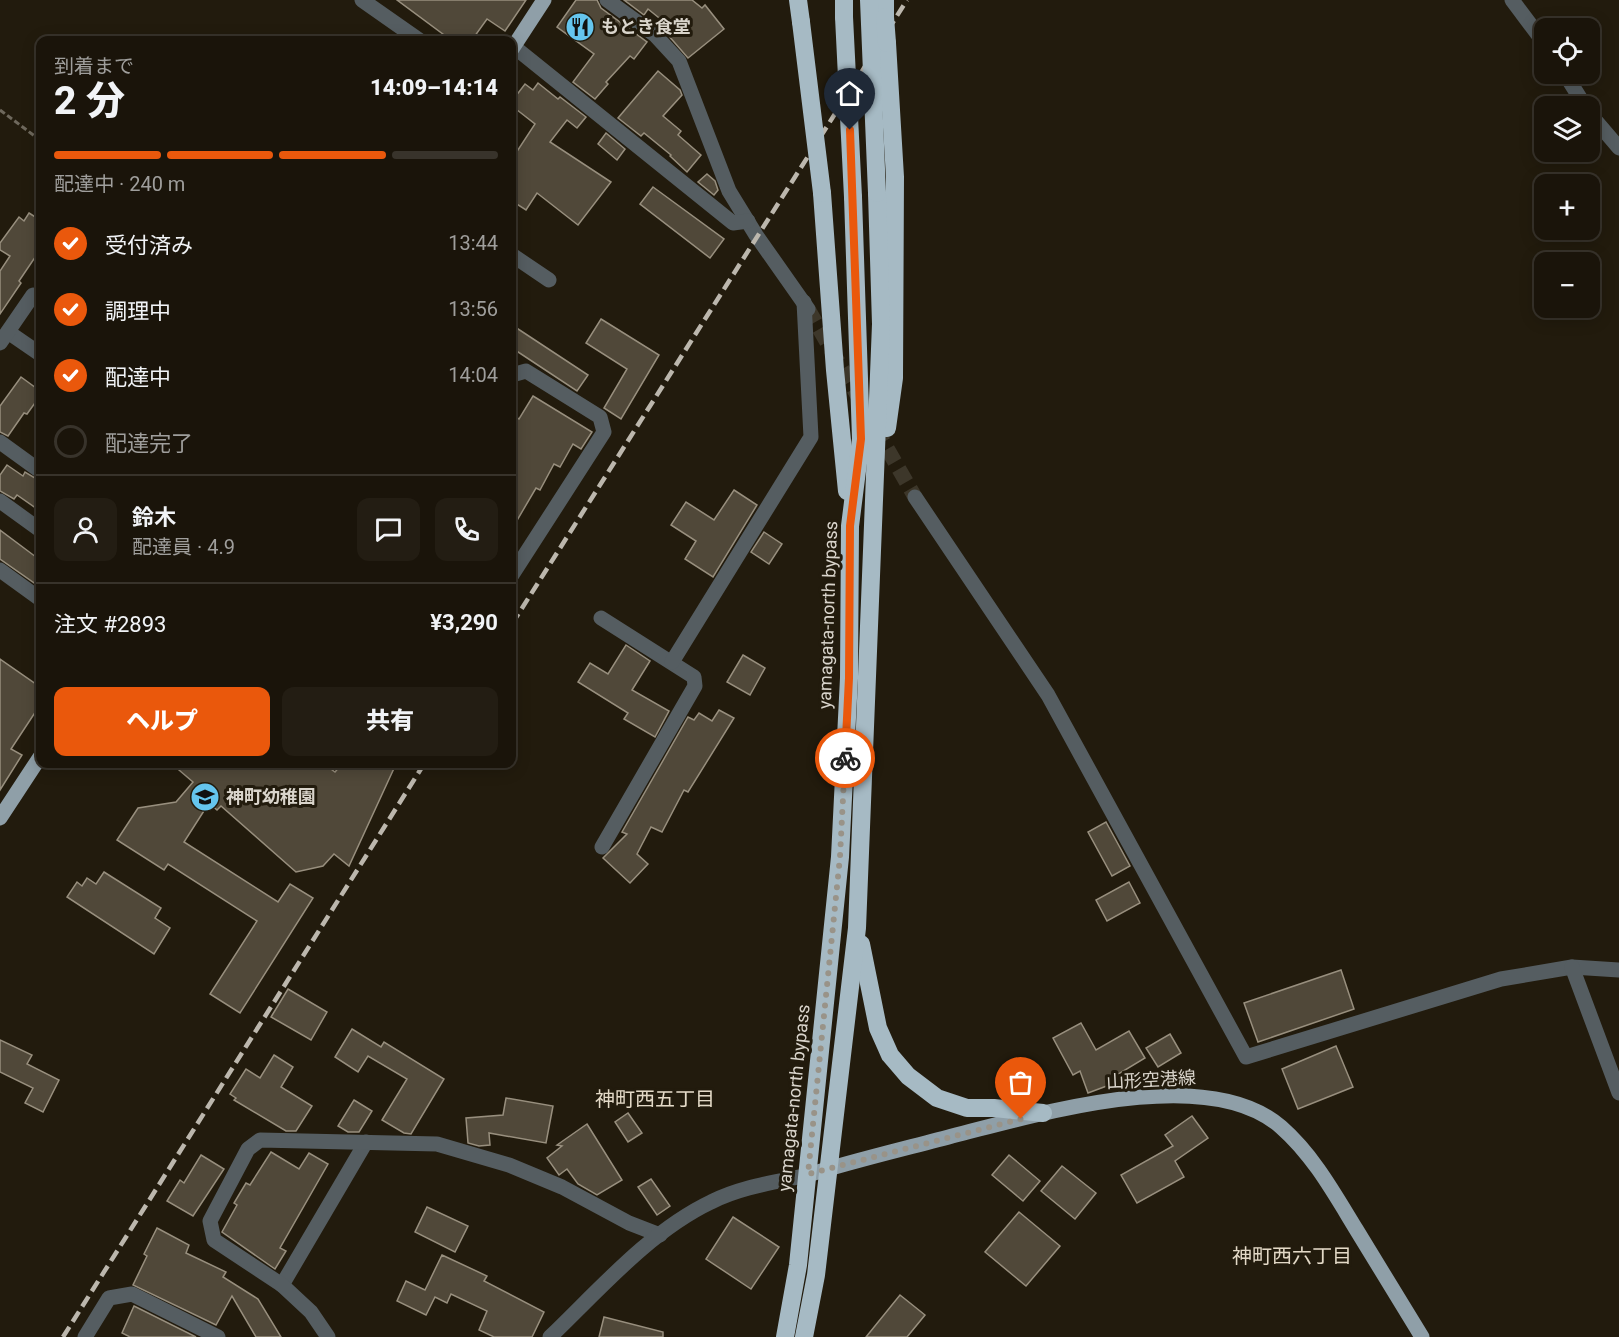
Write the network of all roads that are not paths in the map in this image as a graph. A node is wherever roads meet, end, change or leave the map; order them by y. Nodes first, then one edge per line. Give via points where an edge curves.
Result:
1 (362, 0) edge
2 (544, 0) edge
3 (607, 0) edge
4 (798, 0) edge
5 (868, 0) edge
6 (1512, 0) edge
7 (844, 9) edge
8 (885, 9) edge
9 (1534, 29) edge
10 (413, 36) edge
11 (516, 41) edge
12 (516, 50) edge
13 (1600, 126) edge
14 (1619, 148) edge
15 (748, 221) junction
16 (516, 258) edge
17 (549, 280) dead end
18 (33, 295) dead end
19 (4, 337) edge
20 (36, 352) edge
21 (516, 374) edge
22 (0, 442) edge
23 (36, 468) edge
24 (915, 497) tunnel mouth
25 (0, 501) edge
26 (850, 526) junction
27 (873, 526) junction
28 (36, 527) edge
29 (516, 562) edge
30 (0, 570) edge
31 (36, 596) edge
32 (601, 618) dead end
33 (672, 662) junction
34 (36, 763) edge
35 (0, 818) edge
36 (602, 847) dead end
37 (857, 928) junction
38 (1572, 967) junction
39 (1619, 970) edge
40 (1619, 1093) edge
41 (1042, 1113) junction
42 (366, 1142) junction
43 (829, 1168) junction
44 (808, 1174) junction
45 (660, 1235) junction
46 (282, 1286) junction
47 (85, 1337) edge
48 (218, 1337) edge
49 (328, 1337) edge
50 (550, 1337) edge
51 (785, 1337) edge
52 (804, 1337) edge
53 (1422, 1337) edge

1 - 10 street
2 - 11 main road
3 - 15 street via 655,34 679,61 729,191
4 - 26 highway, bridge via 822,193
5 - 27 highway, bridge via 881,324
6 - 9 street
7 - 26 highway, yamagata-north bypass, bridge via 861,439
8 - 27 highway, bridge via 895,177 894,378
12 - 15 street via 733,224
13 - 14 street
15 - 33 street via 806,306 811,437
16 - 17 street
18 - 19 street
19 - 20 street
21 - 29 street via 526,371 600,417 604,432
22 - 23 street
24 - 38 street via 1048,694 1246,1057 1501,980
25 - 28 street
26 - 44 highway, yamagata-north bypass via 849,678 840,857
27 - 37 highway
30 - 31 street
32 - 33 street
33 - 36 street via 694,677 695,686
34 - 35 main road
37 - 41 highway via 878,1028 890,1055 908,1076 937,1098 967,1108
37 - 43 highway
38 - 39 street
38 - 40 street
41 - 43 main road, 山形空港線
41 - 53 main road, 山形空港線 via 1154,1096 1209,1097 1253,1110 1279,1125 1329,1184
42 - 45 street via 437,1144 509,1165
42 - 46 street
42 - 46 street via 260,1140 248,1149 210,1221 214,1240
43 - 44 main road, 山形空港線
43 - 52 highway
44 - 45 street via 712,1201
44 - 51 highway, yamagata-north bypass
45 - 50 street
46 - 49 street via 311,1312
47 - 48 street via 108,1298 132,1293

